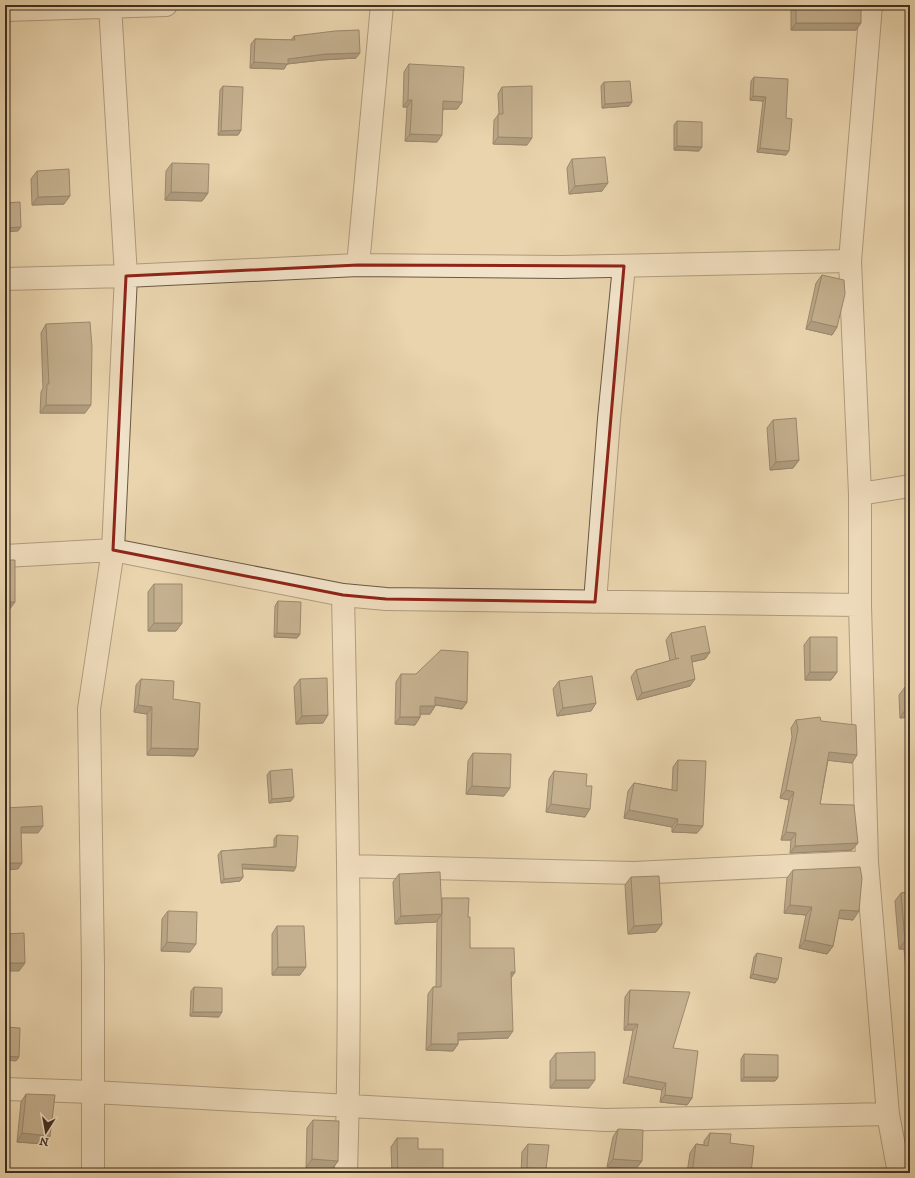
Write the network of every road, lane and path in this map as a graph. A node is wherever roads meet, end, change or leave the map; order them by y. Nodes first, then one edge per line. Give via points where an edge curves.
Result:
1 (166, 5) edge
2 (382, 5) edge
3 (871, 5) edge
4 (110, 6) edge
5 (5, 10) edge
6 (850, 261) junction
7 (358, 265) junction
8 (624, 266) junction
9 (126, 276) junction
10 (5, 279) edge
11 (910, 486) edge
12 (860, 494) junction
13 (113, 550) junction
14 (5, 556) edge
15 (343, 595) junction
16 (595, 602) junction
17 (860, 605) junction
18 (867, 862) junction
19 (348, 866) junction
20 (5, 1089) edge
21 (93, 1092) junction
22 (348, 1106) junction
23 (888, 1114) junction
24 (93, 1173) edge
25 (346, 1173) edge
26 (899, 1173) edge

1 - 4 street
2 - 7 street
3 - 6 street
4 - 5 street
4 - 9 street
6 - 8 street
6 - 12 street
7 - 8 street
7 - 9 street
8 - 16 street via 608,426
9 - 10 street
9 - 13 street
11 - 12 street
12 - 17 street
13 - 14 street
13 - 15 street
13 - 21 street via 89,709
15 - 16 street via 386,599
15 - 19 street
16 - 17 street
17 - 18 street
18 - 19 street via 634,873
18 - 23 street
19 - 22 street
20 - 21 street
21 - 22 street
21 - 24 street
22 - 23 street via 605,1120
22 - 25 street
23 - 26 street

